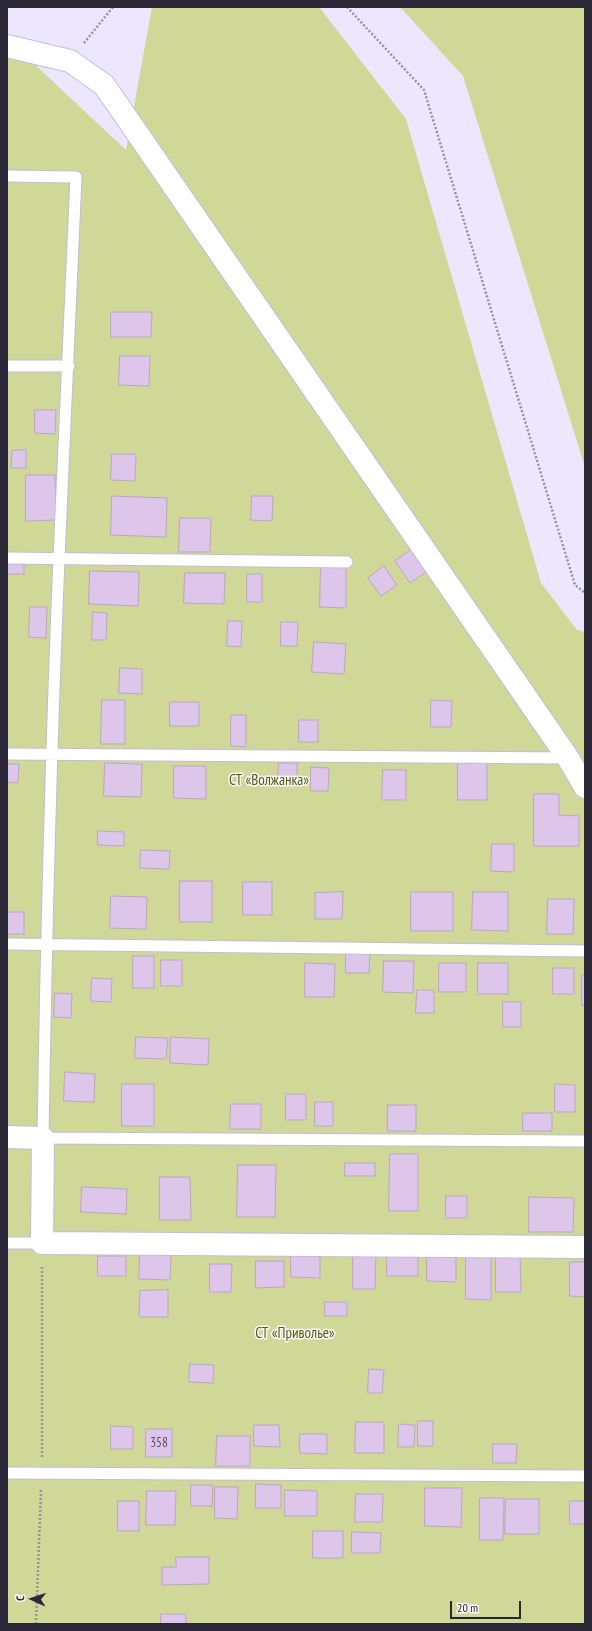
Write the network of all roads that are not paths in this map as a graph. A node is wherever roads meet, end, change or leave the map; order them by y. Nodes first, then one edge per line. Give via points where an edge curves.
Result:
1 (7, 46) edge
2 (7, 176) edge
3 (7, 366) edge
4 (69, 366) junction
5 (7, 558) edge
6 (59, 558) junction
7 (346, 562) dead end
8 (7, 754) edge
9 (52, 754) junction
10 (568, 758) junction
11 (585, 787) edge
12 (7, 944) edge
13 (46, 944) junction
14 (585, 951) edge
15 (7, 1137) edge
16 (43, 1138) junction
17 (585, 1141) edge
18 (7, 1243) edge
19 (42, 1243) junction
20 (585, 1247) edge
21 (7, 1473) edge
22 (585, 1476) edge

1 - 10 street via 70,61 104,86
2 - 4 lane via 76,177
3 - 4 lane
4 - 6 lane
5 - 6 lane
6 - 7 lane
6 - 9 lane
8 - 9 lane
9 - 10 lane
9 - 13 lane
10 - 11 street
12 - 13 lane
13 - 14 lane
13 - 16 lane
15 - 16 street
16 - 17 lane
16 - 19 street
18 - 19 lane
19 - 20 street
21 - 22 lane

